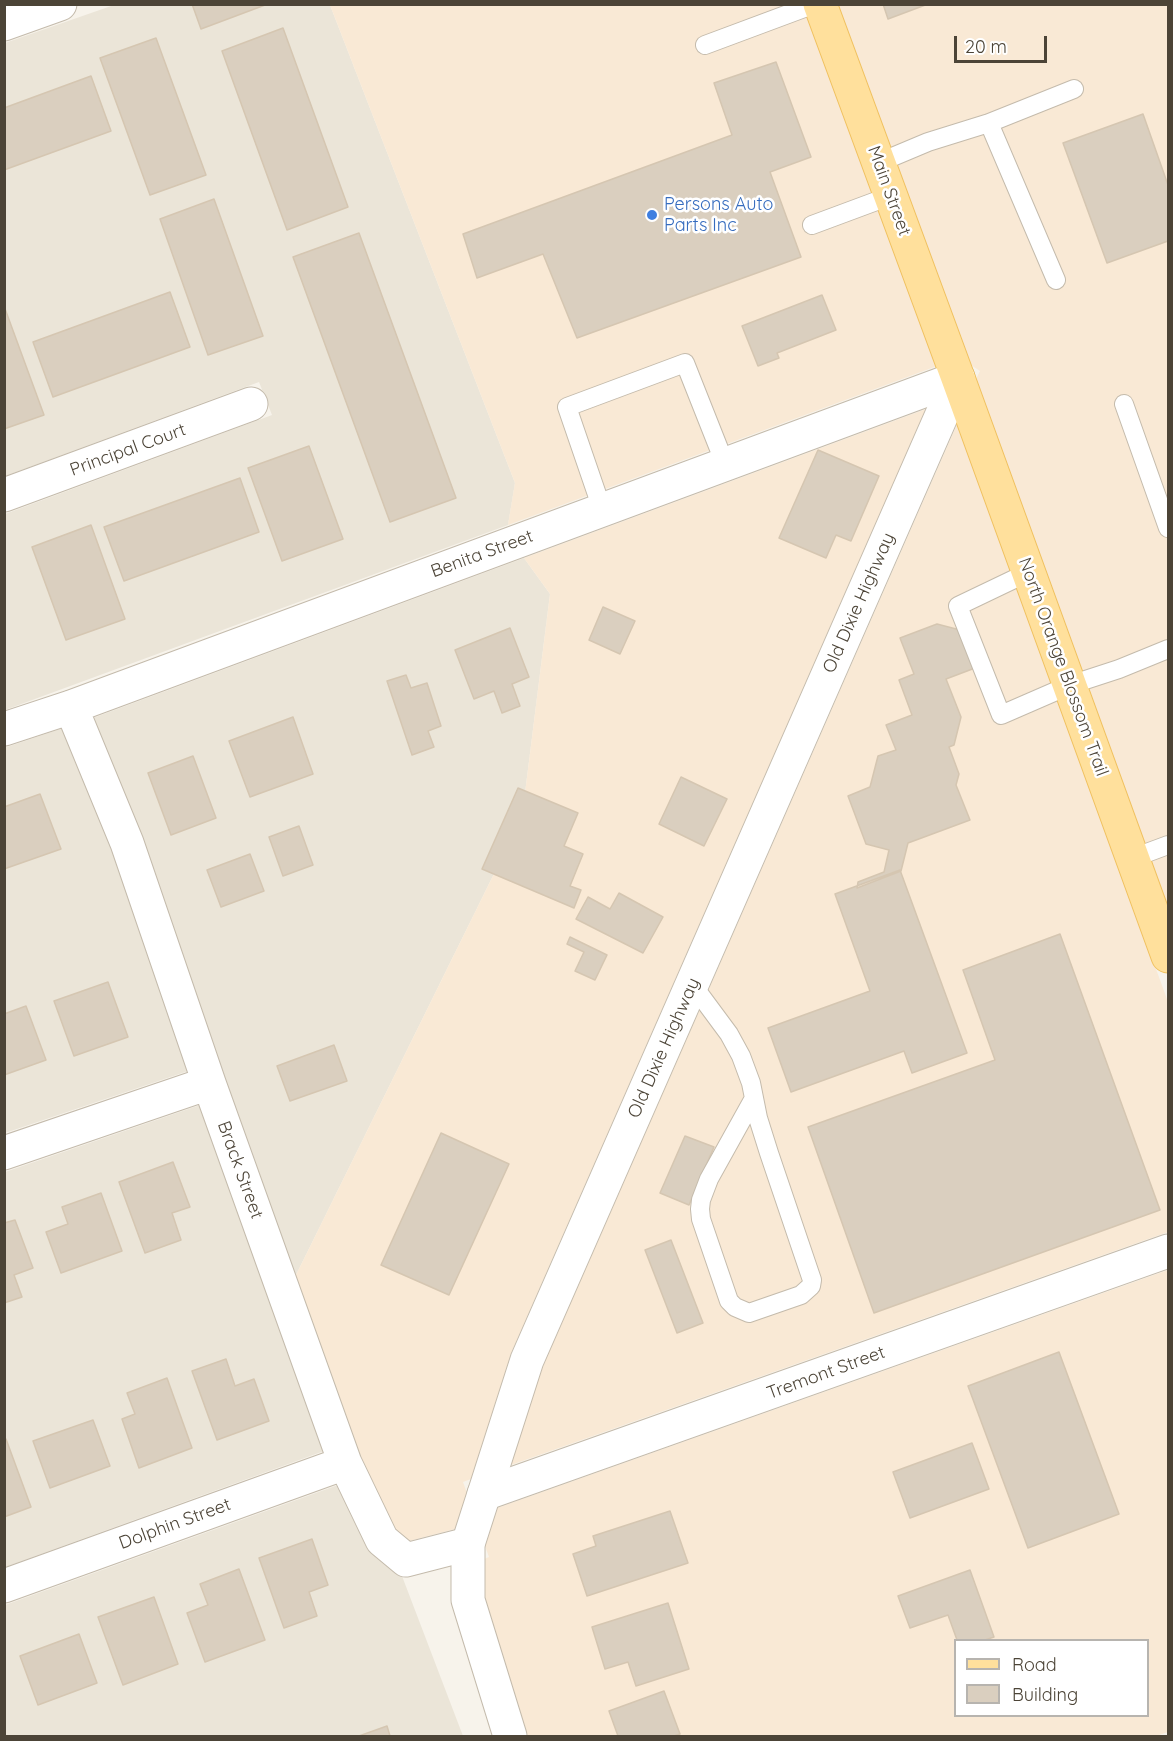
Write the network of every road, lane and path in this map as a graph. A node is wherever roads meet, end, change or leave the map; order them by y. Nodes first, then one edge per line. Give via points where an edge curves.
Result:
1 (60, 4) edge
2 (815, 4) edge
3 (820, 4) edge
4 (4, 24) edge
5 (705, 45) dead end
6 (1074, 89) dead end
7 (989, 123) junction
8 (878, 163) junction
9 (890, 196) junction
10 (812, 225) dead end
11 (1056, 280) dead end
12 (958, 378) junction
13 (251, 404) dead end
14 (1124, 405) dead end
15 (725, 464) junction
16 (4, 495) edge
17 (602, 509) junction
18 (1168, 528) edge
19 (1029, 572) junction
20 (1168, 649) edge
21 (1070, 685) junction
22 (71, 707) junction
23 (4, 729) edge
24 (1168, 845) edge
25 (1133, 858) junction
26 (1168, 956) edge
27 (692, 984) junction
28 (209, 1083) junction
29 (754, 1098) junction
30 (4, 1153) edge
31 (1168, 1251) edge
32 (345, 1463) junction
33 (484, 1494) junction
34 (468, 1544) junction
35 (4, 1586) edge
36 (510, 1737) edge

1 - 4 street
2 - 5 lane
3 - 8 main road, Main Street
6 - 7 lane
7 - 8 lane
7 - 11 lane
8 - 9 main road, Main Street
9 - 10 lane
9 - 12 main road, Main Street
12 - 15 street, Benita Street
12 - 19 main road, North Orange Blossom Trail
12 - 27 street, Old Dixie Highway
13 - 16 street, Principal Court
14 - 18 lane
15 - 17 street, Benita Street
15 - 17 lane via 685,363 567,407
17 - 22 street, Benita Street
19 - 21 main road, North Orange Blossom Trail
19 - 21 lane via 958,606 1001,715
20 - 21 lane
21 - 25 main road, North Orange Blossom Trail
22 - 23 street, Benita Street
22 - 28 street, Brack Street via 127,843
24 - 25 lane
25 - 26 main road, North Orange Blossom Trail
27 - 29 lane via 741,1056
27 - 33 street, Old Dixie Highway via 527,1360
28 - 30 street
28 - 32 street, Brack Street
29 - 29 lane via 812,1280 801,1295 749,1313 729,1300 700,1209 709,1179
31 - 33 street, Tremont Street
32 - 34 street, Brack Street via 382,1540 406,1560
32 - 35 street, Dolphin Street
33 - 34 street, Old Dixie Highway
34 - 36 street, Old Dixie Highway via 468,1600

